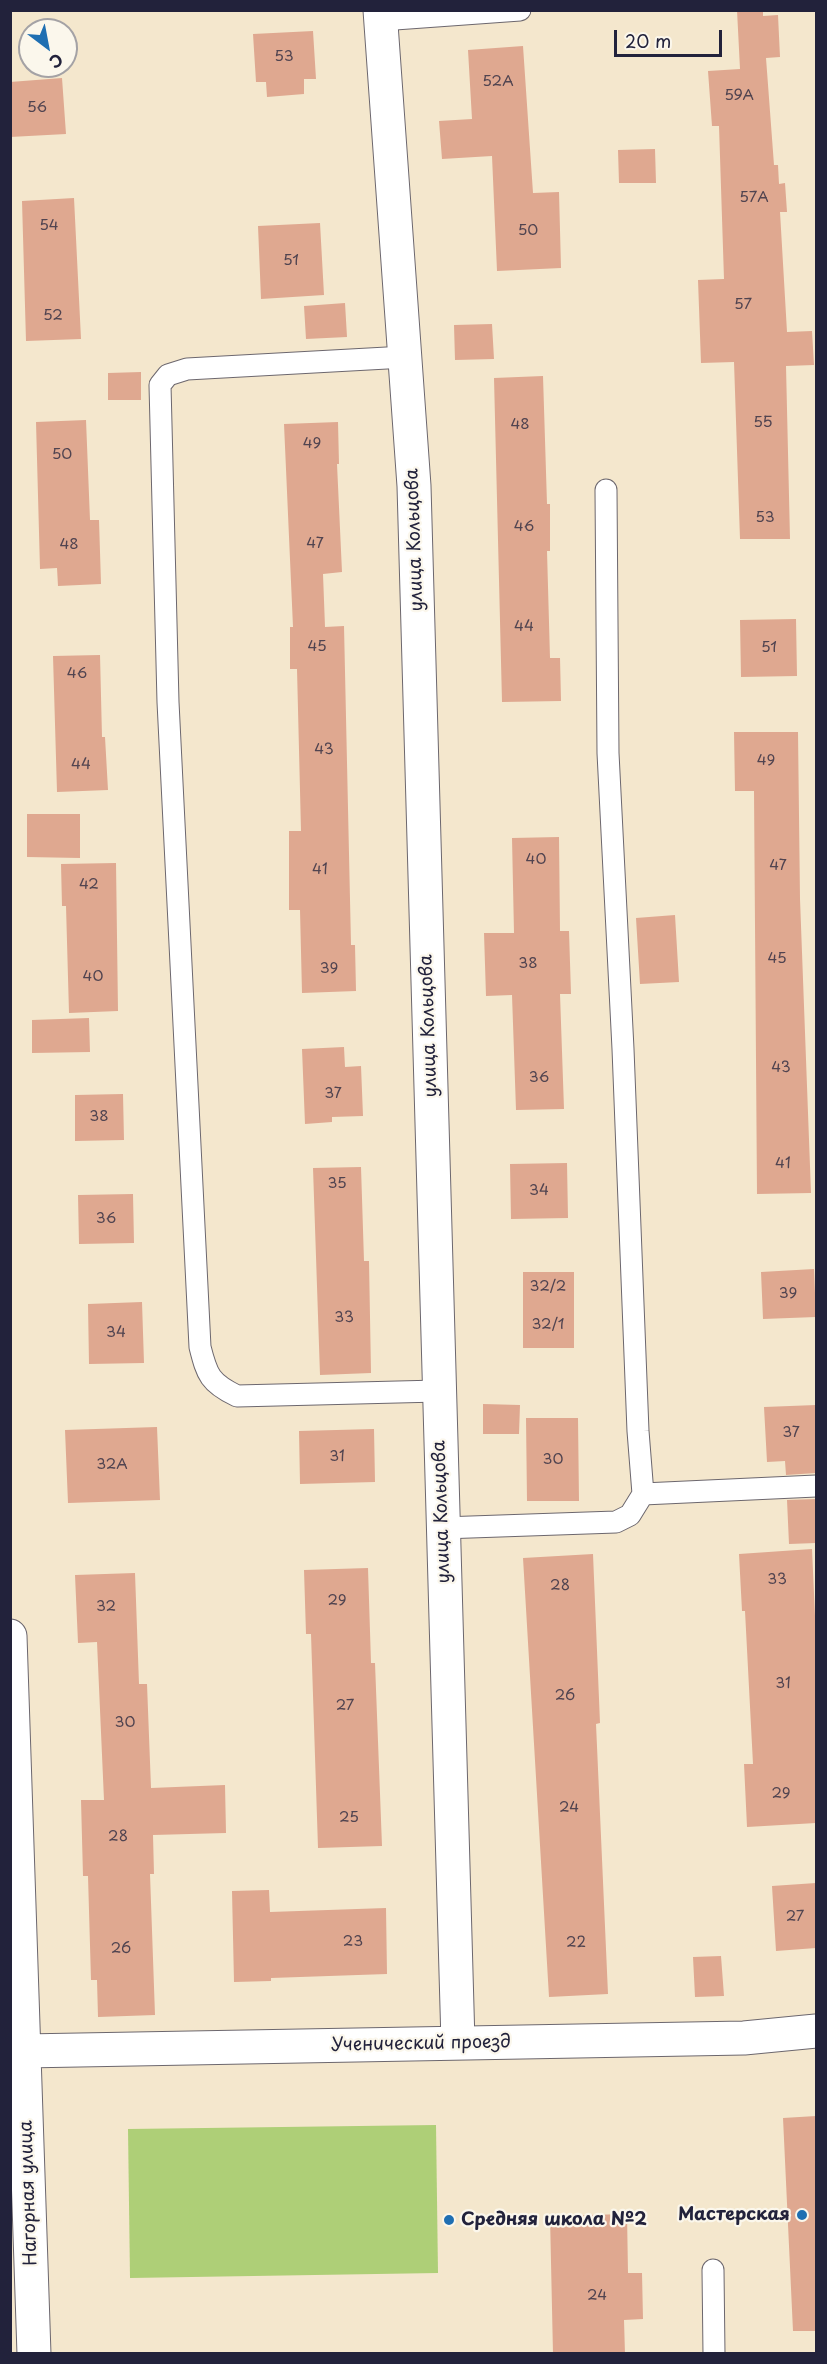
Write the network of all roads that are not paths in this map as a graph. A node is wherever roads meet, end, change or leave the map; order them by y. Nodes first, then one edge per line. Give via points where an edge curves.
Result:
1 (520, 10) edge
2 (380, 15) edge
3 (405, 357) junction
4 (606, 490) dead end
5 (438, 1391) junction
6 (816, 1486) edge
7 (643, 1494) junction
8 (442, 1528) junction
9 (10, 1636) edge
10 (816, 2031) edge
11 (458, 2043) junction
12 (24, 2051) junction
13 (713, 2270) dead end
14 (34, 2354) edge
15 (714, 2354) edge

1 - 2 lane
2 - 3 street, улица Кольцова
3 - 5 street, улица Кольцова via 414,486
3 - 5 lane via 187,369 168,375 160,385 168,702 200,1347 207,1373 218,1387 237,1396
4 - 7 lane via 608,753
5 - 8 street, улица Кольцова
6 - 7 lane
7 - 8 lane via 630,1515 616,1522
8 - 11 street, улица Кольцова
9 - 12 street, Нагорная улица
10 - 11 street, Ученический проезд via 744,2038
11 - 12 street, Ученический проезд
12 - 14 street, Нагорная улица
13 - 15 lane

